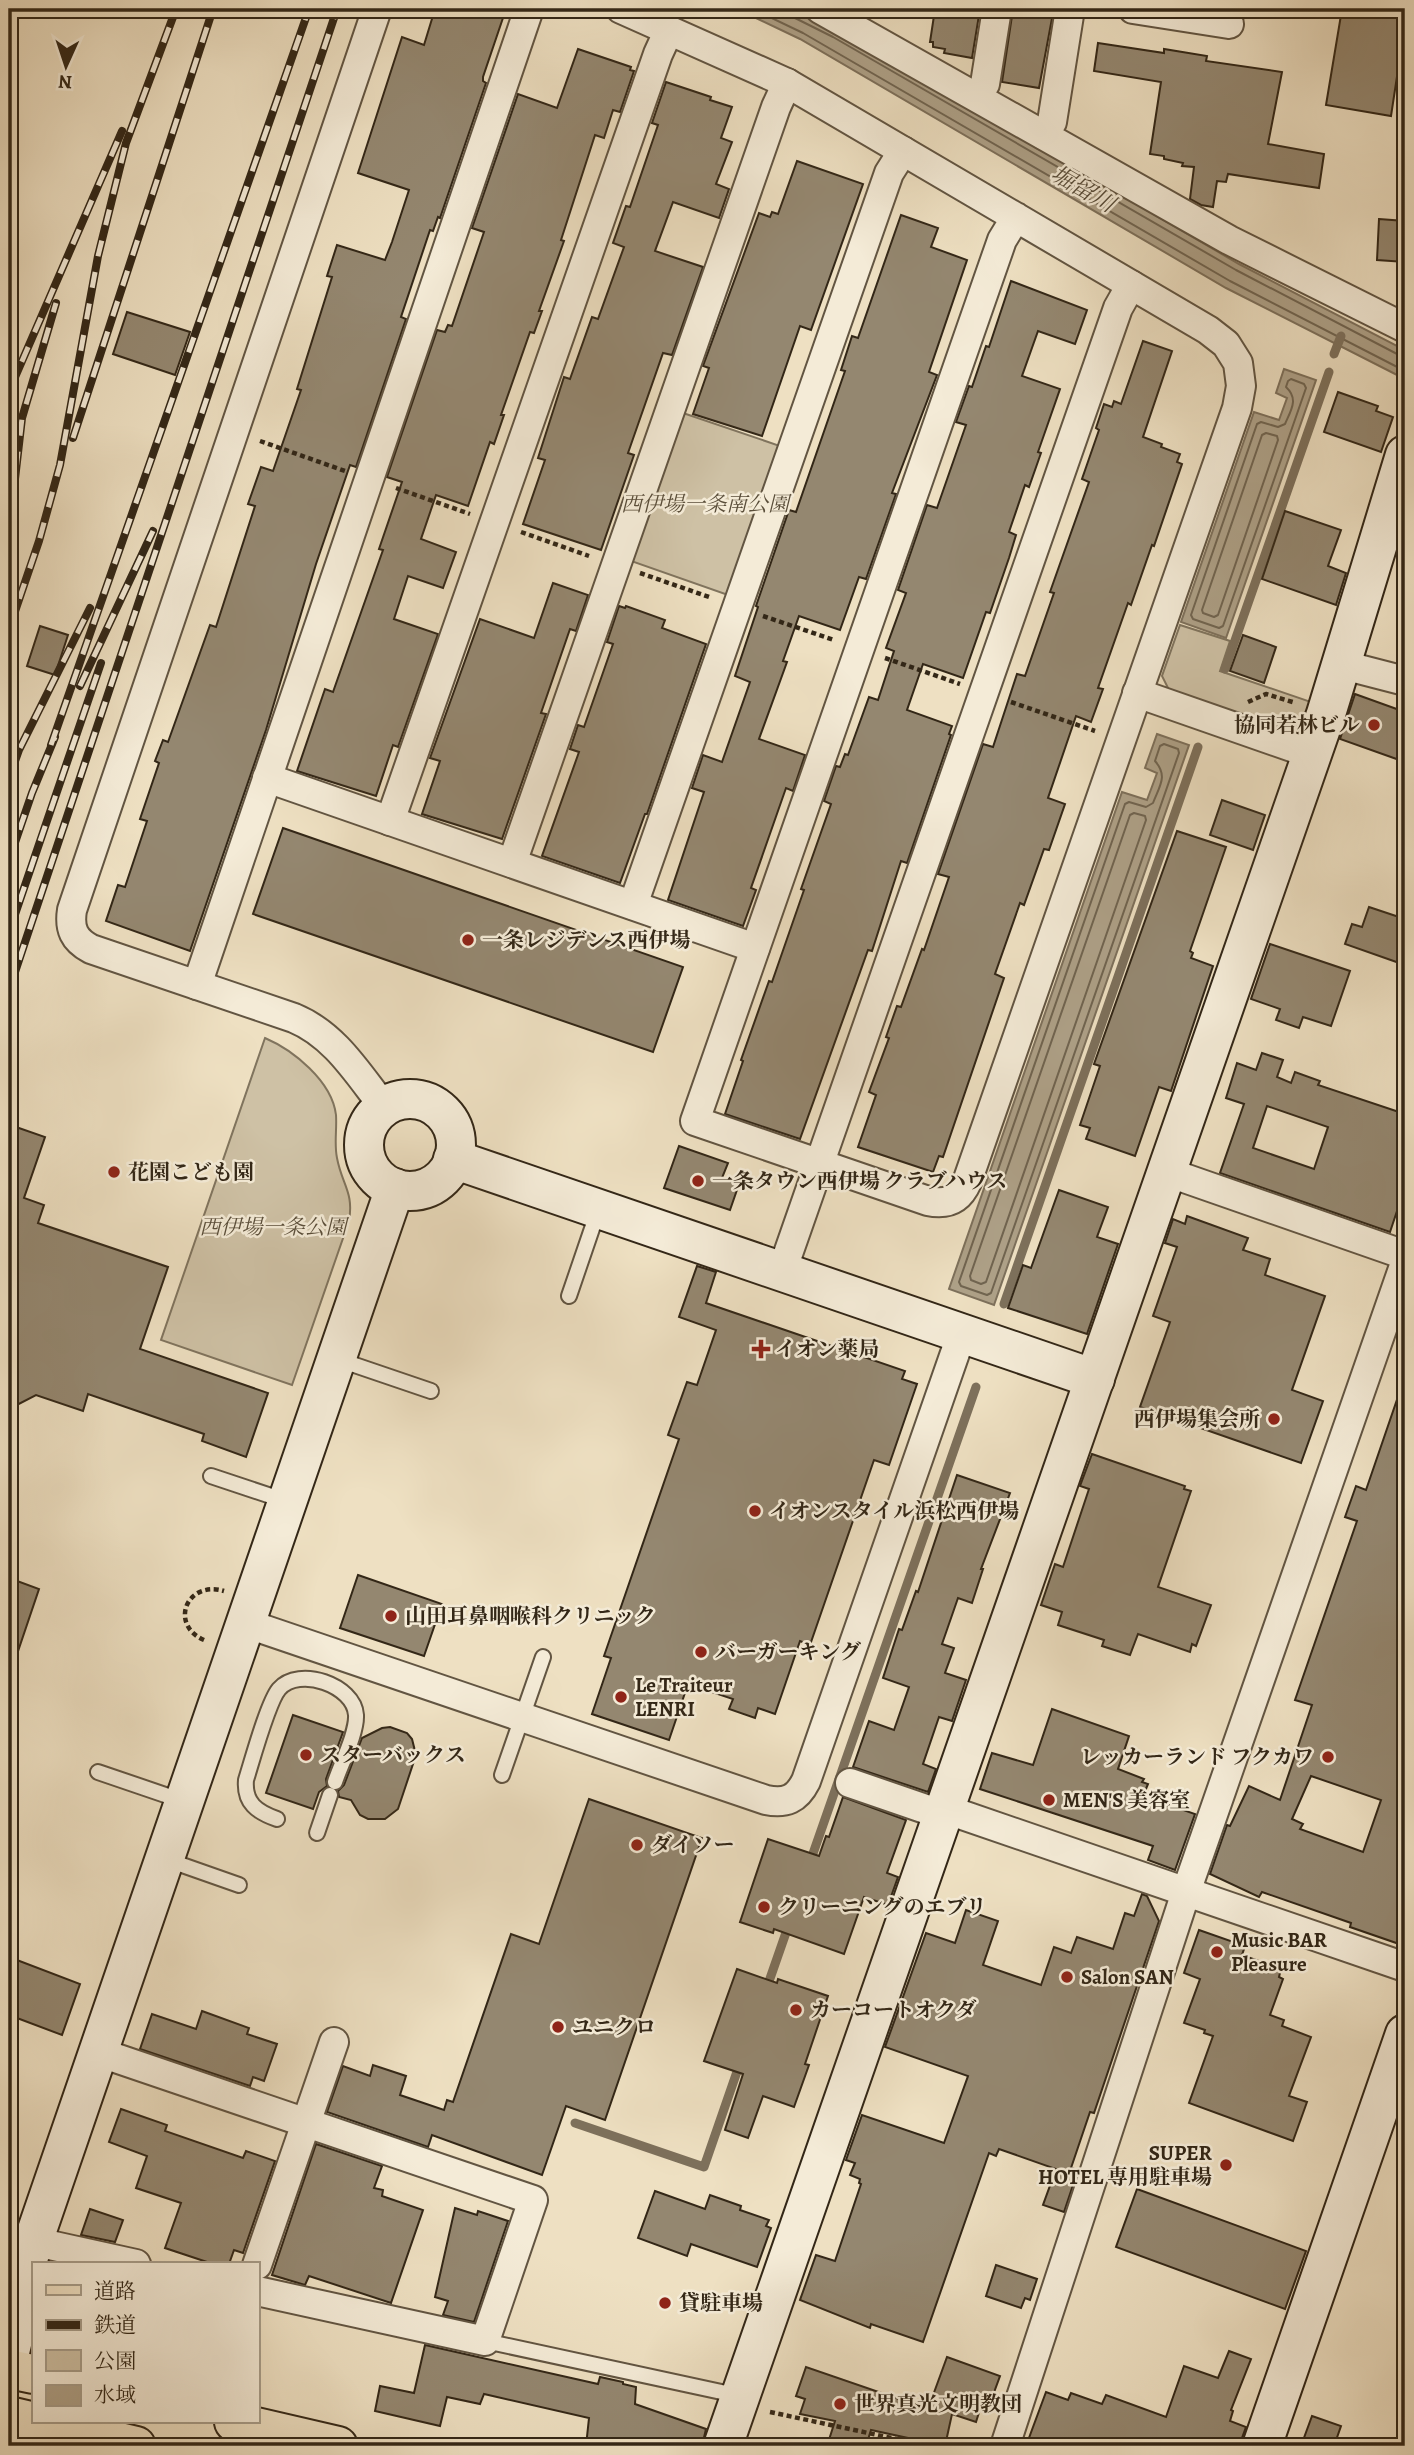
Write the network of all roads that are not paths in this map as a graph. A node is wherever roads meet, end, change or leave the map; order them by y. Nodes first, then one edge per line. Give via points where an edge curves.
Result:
1 (377, 9) edge
2 (528, 9) edge
3 (621, 9) edge
4 (820, 9) edge
5 (997, 9) edge
6 (1070, 9) edge
7 (1133, 9) edge
8 (1229, 24) dead end
9 (669, 30) junction
10 (787, 82) junction
11 (977, 97) junction
12 (1045, 135) junction
13 (902, 151) junction
14 (1016, 217) junction
15 (1131, 285) junction
16 (1405, 328) edge
17 (1405, 456) edge
18 (1343, 665) junction
19 (1405, 681) edge
20 (1138, 693) junction
21 (1312, 754) junction
22 (267, 779) junction
23 (390, 821) junction
24 (512, 863) junction
25 (634, 905) junction
26 (755, 948) junction
27 (197, 985) junction
28 (384, 1107) junction
29 (453, 1159) junction
30 (819, 1164) junction
31 (1167, 1172) junction
32 (395, 1188) junction
33 (599, 1209) junction
34 (1405, 1255) edge
35 (1405, 1264) edge
36 (782, 1271) junction
37 (569, 1296) dead end
38 (962, 1333) junction
39 (336, 1359) junction
40 (1095, 1378) junction
41 (431, 1391) dead end
42 (211, 1476) dead end
43 (287, 1502) junction
44 (237, 1607) junction
45 (543, 1657) dead end
46 (522, 1717) junction
47 (98, 1772) dead end
48 (502, 1775) dead end
49 (850, 1783) dead end
50 (184, 1801) junction
51 (944, 1812) junction
52 (277, 1819) dead end
53 (317, 1833) dead end
54 (164, 1859) junction
55 (239, 1885) dead end
56 (1186, 1892) junction
57 (1405, 1967) edge
58 (1405, 2034) edge
59 (334, 2042) dead end
60 (98, 2052) junction
61 (306, 2123) junction
62 (21, 2239) edge
63 (127, 2262) edge
64 (258, 2262) edge
65 (259, 2291) edge
66 (485, 2341) junction
67 (9, 2356) edge
68 (9, 2369) edge
69 (32, 2374) edge
70 (739, 2400) junction
71 (9, 2416) edge
72 (32, 2423) edge
73 (35, 2424) edge
74 (243, 2424) edge
75 (86, 2440) edge
76 (136, 2446) edge
77 (338, 2446) edge
78 (723, 2446) edge
79 (1005, 2446) edge
80 (1262, 2446) edge

1 - 27 street via 72,910 74,934 91,949
2 - 22 street
3 - 9 street
4 - 11 street
5 - 11 street via 985,84
6 - 12 street via 1052,122
7 - 8 street
9 - 10 street
9 - 23 street
10 - 13 street
10 - 24 street
11 - 12 street
12 - 16 street via 1229,240
13 - 14 street
13 - 25 street via 889,173
14 - 15 street
14 - 26 street via 1002,240
15 - 20 street via 1226,344 1238,363 1241,386
15 - 30 street via 1118,308
17 - 18 street
18 - 19 street
18 - 21 street
20 - 21 street
20 - 30 street via 962,1193 952,1201 928,1201
21 - 31 street
22 - 23 street
22 - 27 street
23 - 24 street
24 - 25 street
25 - 26 street
26 - 30 street via 695,1121
27 - 28 street via 317,1030 337,1047
28 - 29 street via 412,1099 437,1107 453,1128
28 - 32 street via 369,1124 364,1149 374,1173
29 - 32 street via 433,1185 408,1191
29 - 33 street
30 - 36 street
31 - 34 street
31 - 40 street
32 - 39 street
33 - 36 street
33 - 37 lane
35 - 56 street
36 - 38 street
38 - 40 street
38 - 46 street via 800,1792 791,1800 766,1800
39 - 41 lane
39 - 43 street
40 - 51 street
42 - 43 lane
43 - 44 street
44 - 46 street
44 - 50 street
45 - 46 lane
46 - 48 lane
47 - 50 lane
49 - 51 street
50 - 54 street
51 - 56 street
51 - 70 street
52 - 53 lane via 254,1808 245,1791 246,1780 275,1695 299,1678 319,1682 339,1689 353,1702 356,1722
54 - 55 lane
54 - 60 street
56 - 57 street
56 - 79 street
58 - 80 street
59 - 61 street
60 - 61 street
60 - 62 street
61 - 64 street
61 - 66 street via 533,2200
62 - 63 street
62 - 67 street via 19,2293
65 - 66 street
66 - 70 lane
68 - 69 main road
70 - 78 street
71 - 72 main road
73 - 75 main road
74 - 77 main road
75 - 76 main road

